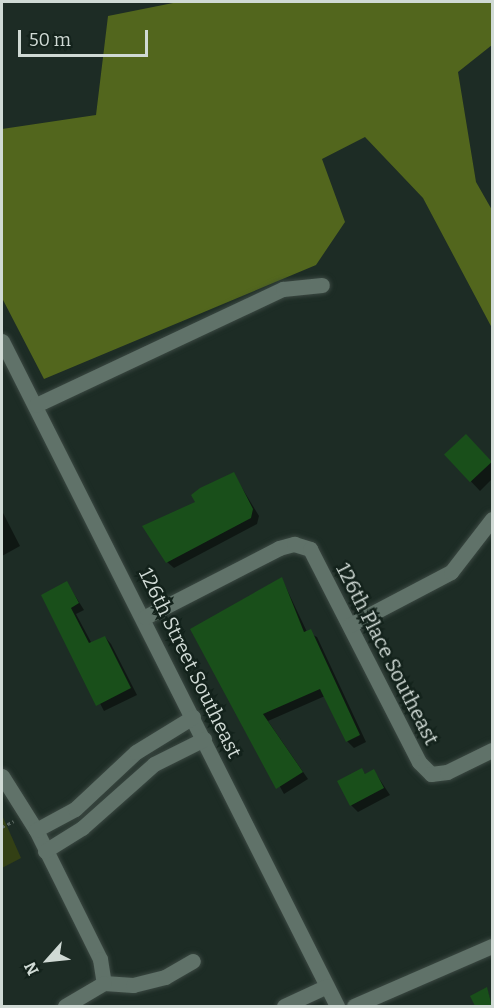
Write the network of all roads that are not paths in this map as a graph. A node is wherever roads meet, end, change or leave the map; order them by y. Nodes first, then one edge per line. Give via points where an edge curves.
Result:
1 (322, 285) dead end
2 (2, 341) edge
3 (36, 405) junction
4 (492, 519) edge
5 (145, 617) junction
6 (350, 625) junction
7 (193, 717) junction
8 (204, 739) junction
9 (492, 750) edge
10 (2, 776) edge
11 (36, 830) junction
12 (45, 851) junction
13 (492, 946) edge
14 (193, 961) dead end
15 (104, 983) junction
16 (327, 986) junction
17 (65, 1006) edge
18 (284, 1006) edge
19 (337, 1006) edge
20 (354, 1006) edge

1 - 3 street via 283,289
2 - 3 street, 126th Street Southeast
3 - 5 street, 126th Street Southeast
4 - 6 street via 451,572
5 - 6 street, 126th Place Southeast via 279,548 294,544 310,549
5 - 7 street, 126th Street Southeast
6 - 9 street, 126th Place Southeast via 418,762 431,774 447,772
7 - 8 street, 126th Street Southeast
7 - 11 street via 136,752 75,809
8 - 12 street via 154,764 82,828
8 - 16 street, 126th Street Southeast
10 - 11 street
11 - 12 street
12 - 15 street via 99,959
13 - 20 street
14 - 15 street via 144,982
15 - 17 street
16 - 18 street
16 - 19 street, 126th Street Southeast

